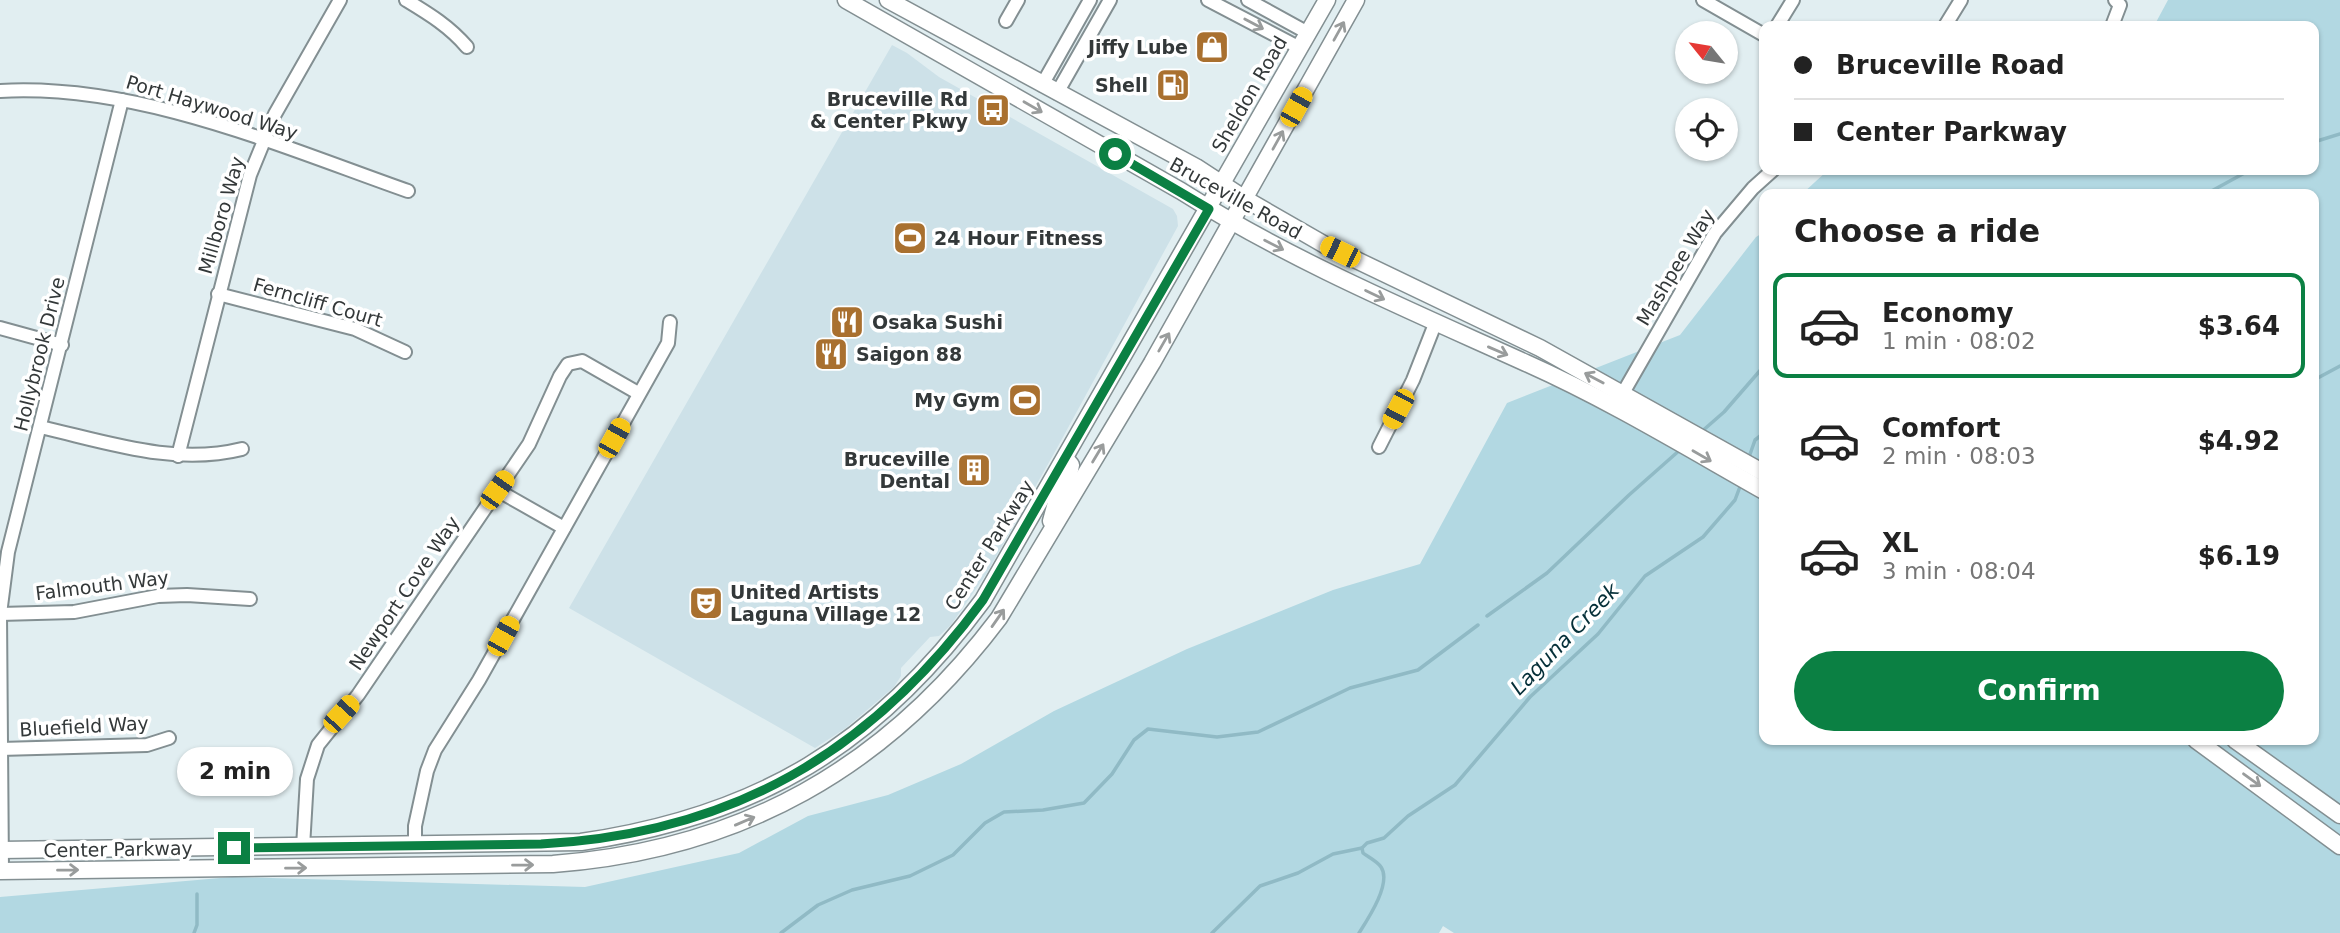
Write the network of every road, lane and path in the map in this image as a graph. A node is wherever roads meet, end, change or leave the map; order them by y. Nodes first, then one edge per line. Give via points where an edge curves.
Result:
1 (340, 0) edge
2 (406, 0) edge
3 (846, 0) edge
4 (888, 0) edge
5 (1018, 0) edge
6 (1090, 0) edge
7 (1110, 0) edge
8 (1208, 0) edge
9 (1248, 0) edge
10 (1327, 0) edge
11 (1356, 0) edge
12 (1703, 0) edge
13 (1793, 0) edge
14 (1961, 0) edge
15 (2115, 0) edge
16 (1780, 21) edge
17 (1948, 21) edge
18 (2114, 21) edge
19 (1006, 22) dead end
20 (1759, 32) edge
21 (1308, 33) junction
22 (912, 37) junction
23 (467, 47) dead end
24 (1300, 48) junction
25 (1022, 74) junction
26 (1042, 85) junction
27 (0, 91) edge
28 (1057, 93) junction
29 (122, 100) junction
30 (263, 140) junction
31 (1768, 175) edge
32 (1222, 183) junction
33 (408, 191) dead end
34 (1245, 199) junction
35 (1209, 209) junction
36 (1232, 223) junction
37 (218, 294) junction
38 (670, 322) dead end
39 (1435, 324) junction
40 (0, 328) edge
41 (62, 345) junction
42 (405, 352) dead end
43 (638, 393) junction
44 (1623, 393) junction
45 (1650, 417) junction
46 (40, 427) junction
47 (1379, 447) dead end
48 (242, 449) dead end
49 (178, 456) junction
50 (1066, 459) junction
51 (1759, 482) edge
52 (497, 490) junction
53 (564, 528) junction
54 (1045, 540) junction
55 (250, 599) dead end
56 (0, 614) edge
57 (940, 655) junction
58 (957, 669) junction
59 (926, 671) junction
60 (943, 684) junction
61 (169, 738) dead end
62 (2203, 745) edge
63 (2242, 745) edge
64 (0, 749) edge
65 (2340, 815) edge
66 (415, 845) junction
67 (2340, 846) edge
68 (303, 847) junction
69 (1, 850) edge
70 (1, 871) edge

1 - 30 street, Millboro Way
2 - 23 street via 439,19
3 - 22 main road, Bruceville Road
4 - 25 main road, Bruceville Road
5 - 19 street
6 - 26 street
7 - 28 street
8 -> 24 street
9 - 21 street
10 - 21 main road, Sheldon Road
34 -> 11 main road
12 - 20 street
13 - 16 street
14 - 17 street
15 - 18 street via 2120,5
21 - 24 main road, Sheldon Road
22 - 25 main road via 928,36 996,71
22 -> 35 main road, Bruceville Road
24 - 32 main road, Sheldon Road
25 - 26 main road, Bruceville Road
26 - 28 main road, Bruceville Road
27 - 29 street, Port Haywood Way via 72,92
28 - 32 main road, Bruceville Road
29 - 30 street, Port Haywood Way
29 - 41 street, Hollybrook Drive
30 - 33 street, Port Haywood Way
30 - 37 street, Millboro Way
31 - 44 street, Mashpee Way via 1715,233
32 - 34 main road, Bruceville Road
32 - 35 main road, Sheldon Road
34 - 36 main road
44 -> 34 main road, Bruceville Road via 1325,245
35 - 36 main road, Bruceville Road
35 - 50 main road, Center Parkway
36 -> 39 main road, Bruceville Road
54 -> 36 main road, Center Parkway
37 - 42 street, Ferncliff Court via 355,329
37 - 49 street, Millboro Way
38 - 43 street via 667,343
39 -> 45 main road, Bruceville Road
39 - 47 street
40 - 41 street
41 - 46 street, Hollybrook Drive
43 - 52 street, Newport Cove Way via 582,361 568,364 529,444
43 - 53 street
44 - 45 main road, Bruceville Road
45 - 51 main road, Bruceville Road
46 - 49 street
46 - 56 street, Hollybrook Drive via 8,552
48 - 49 street
50 - 54 main road via 1070,473
50 - 57 main road, Center Parkway via 983,600
52 - 53 street
52 - 68 street, Newport Cove Way via 358,695 318,745 307,779
53 - 66 street via 435,750 415,826
58 -> 54 main road, Center Parkway via 999,618
55 - 56 street, Falmouth Way via 158,596 74,612
56 - 64 street, Hollybrook Drive
57 - 58 street
57 - 59 main road, Center Parkway
58 - 60 main road, Center Parkway
59 - 60 street
59 - 66 main road, Center Parkway via 878,717 816,762 747,798 697,817 581,842
70 -> 60 main road, Center Parkway via 553,864 632,855 708,836 807,791 879,743
61 - 64 street, Bluefield Way via 147,745
62 -> 67 main road
63 - 65 main road
64 - 69 street, Hollybrook Drive
66 - 68 main road, Center Parkway
68 - 69 main road, Center Parkway
69 - 70 street, Hollybrook Drive

